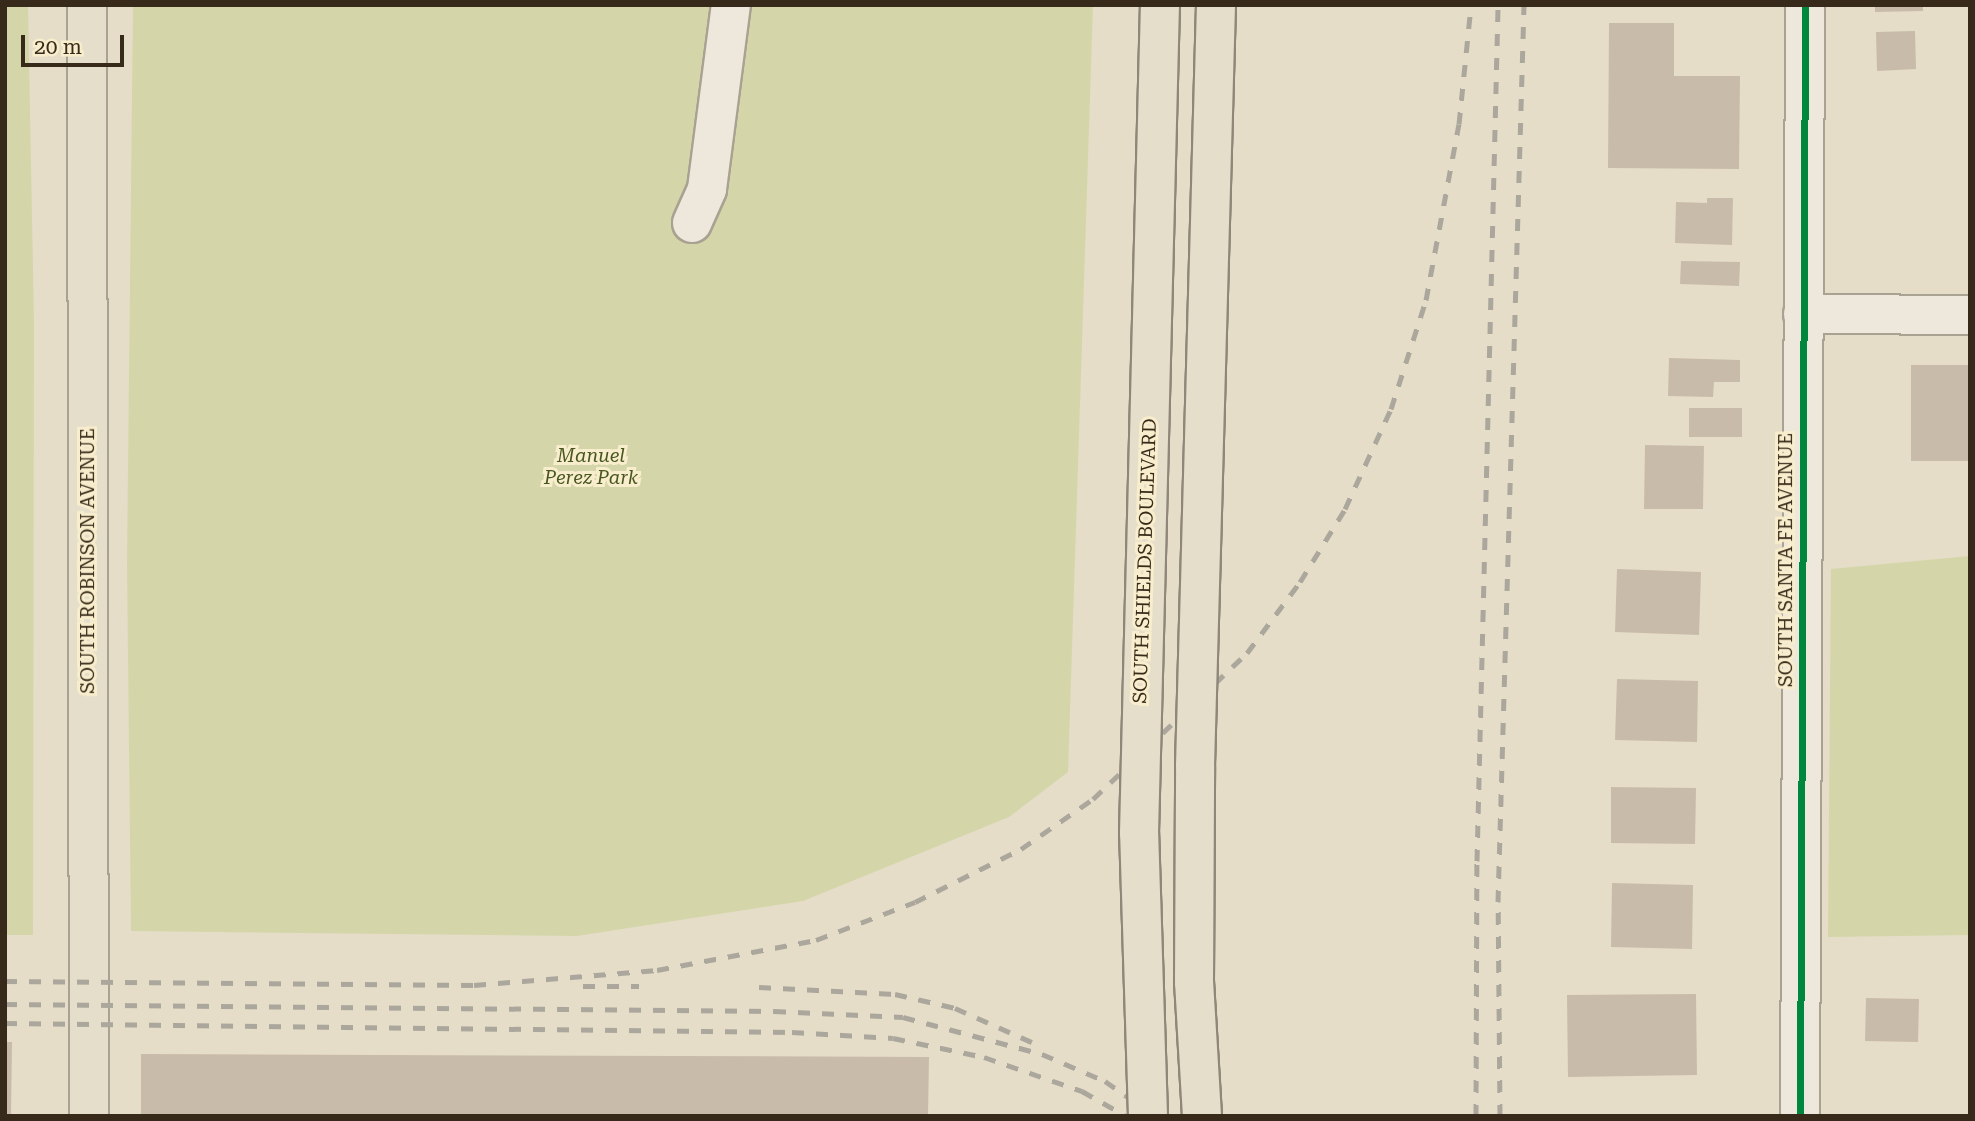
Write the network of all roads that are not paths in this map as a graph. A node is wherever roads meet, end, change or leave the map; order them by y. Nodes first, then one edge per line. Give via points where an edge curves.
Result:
1 (87, 5) edge
2 (731, 5) edge
3 (1160, 5) edge
4 (1216, 5) edge
5 (1805, 5) edge
6 (692, 223) dead end
7 (1803, 314) junction
8 (1970, 315) edge
9 (89, 1116) edge
10 (1148, 1116) edge
11 (1202, 1116) edge
12 (1800, 1116) edge

1 - 9 main road, SOUTH ROBINSON AVENUE
2 - 6 street via 707,189
3 - 10 main road, SOUTH SHIELDS BOULEVARD, bridge via 1139,833
4 - 11 main road, bridge via 1195,765 1194,982
5 - 7 street, SOUTH SANTA FE AVENUE
7 - 8 street
7 - 12 street, SOUTH SANTA FE AVENUE

